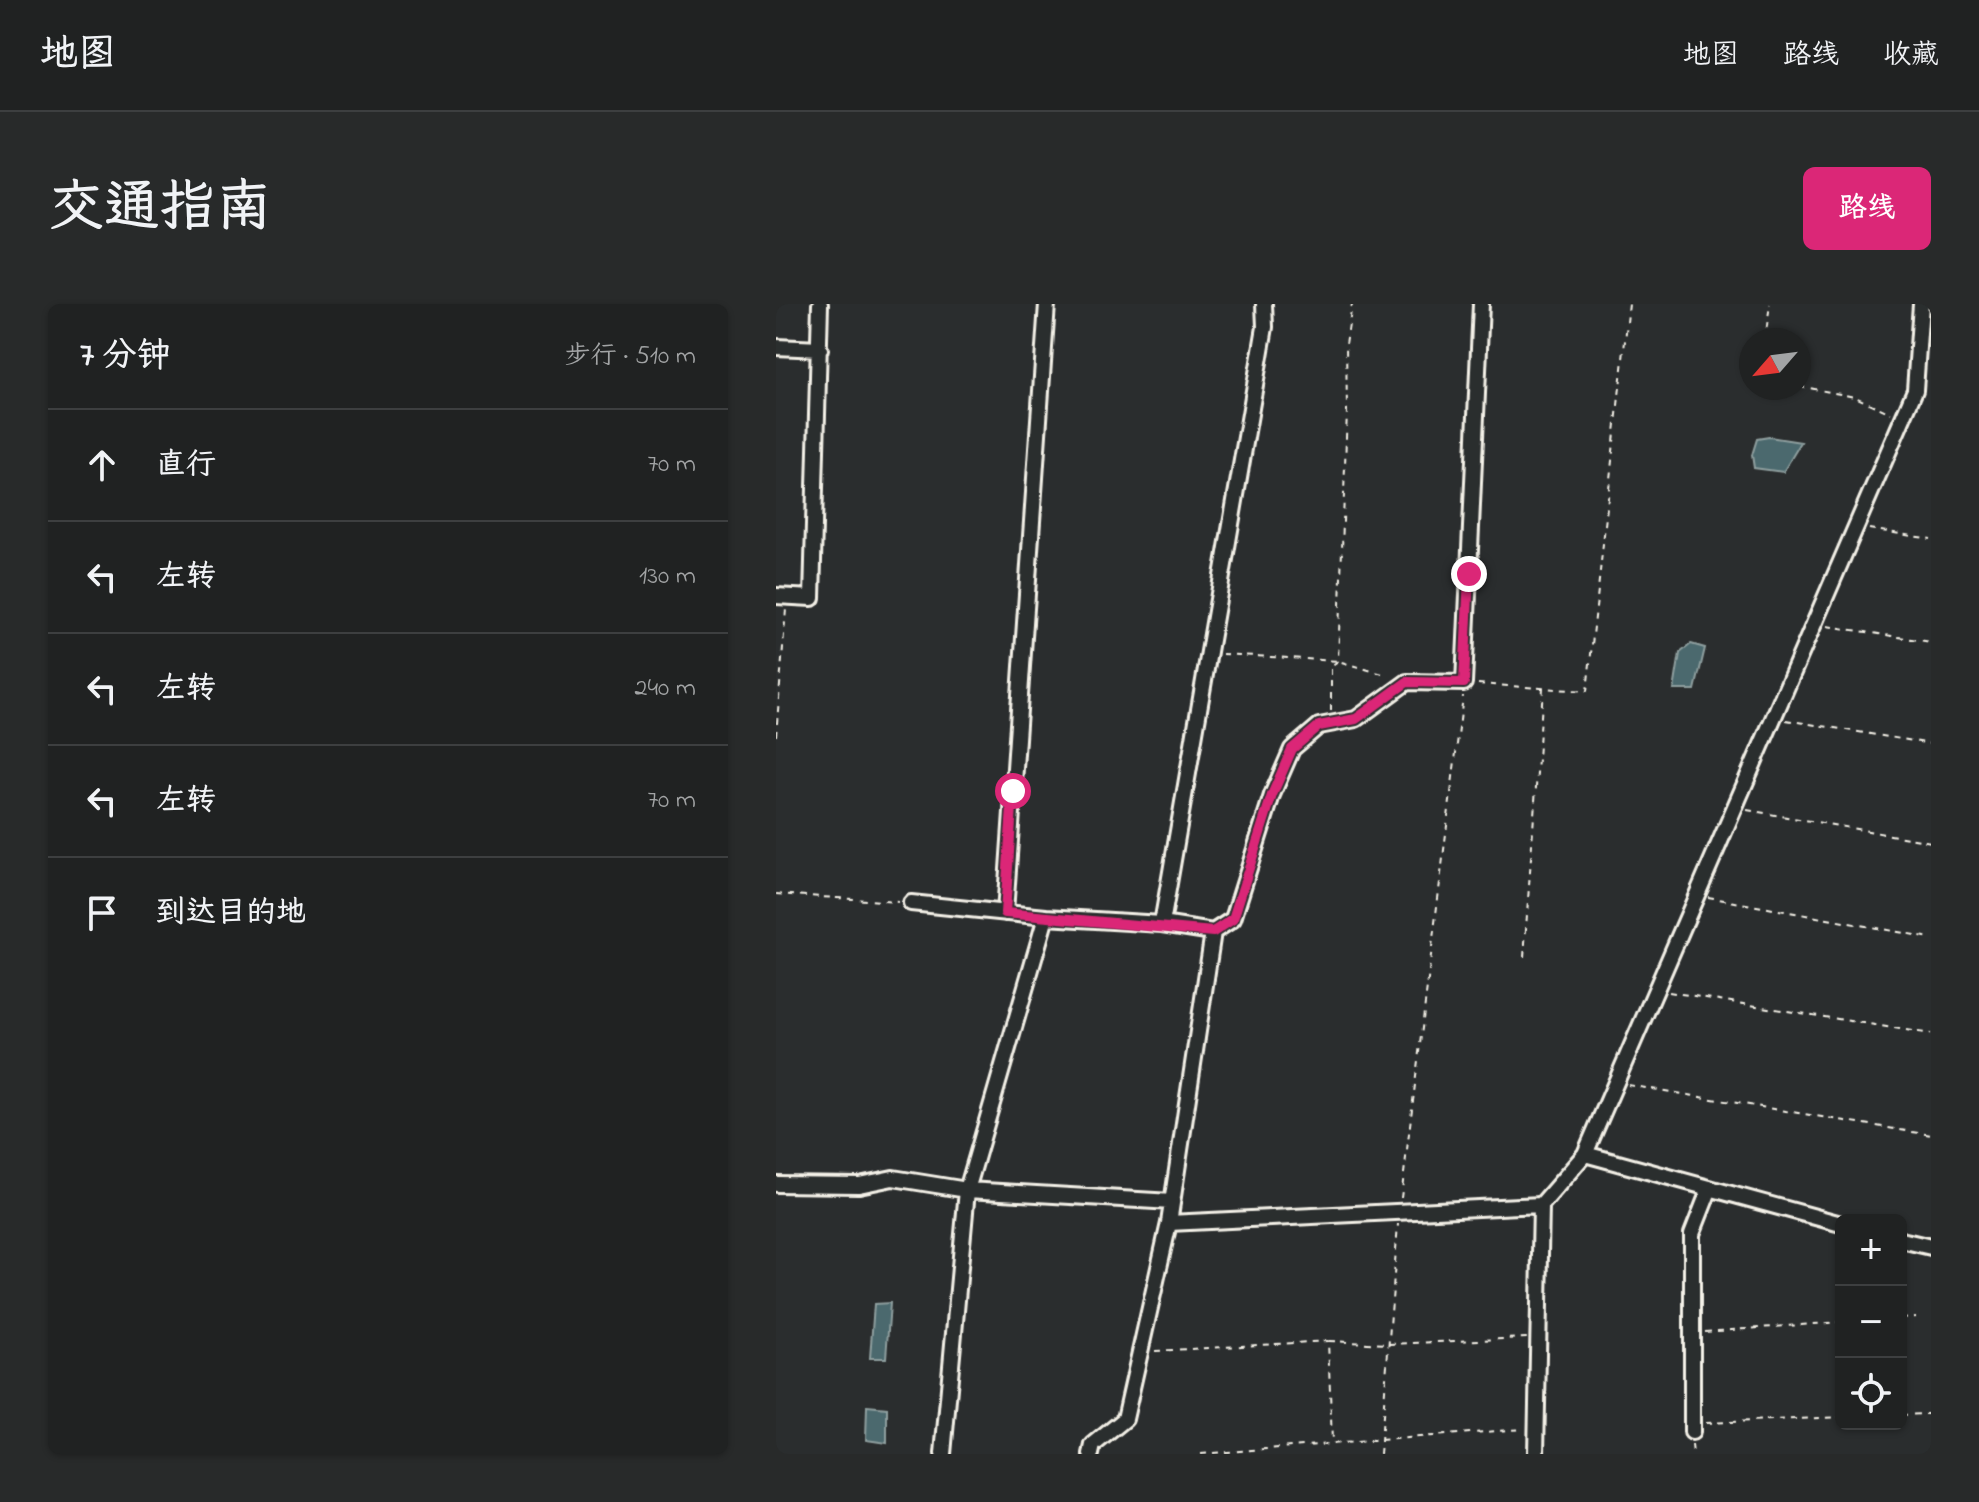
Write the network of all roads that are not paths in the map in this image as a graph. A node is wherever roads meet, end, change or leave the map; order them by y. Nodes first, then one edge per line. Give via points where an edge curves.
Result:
1 (820, 304) edge
2 (1047, 304) edge
3 (1264, 304) edge
4 (1481, 304) edge
5 (1921, 304) edge
6 (776, 347) edge
7 (820, 349) junction
8 (1915, 390) junction
9 (1931, 391) edge
10 (781, 597) edge
11 (911, 903) road end
12 (1005, 913) junction
13 (1046, 917) junction
14 (1162, 924) junction
15 (1213, 932) junction
16 (1585, 1154) junction
17 (776, 1184) edge
18 (1710, 1188) junction
19 (967, 1190) junction
20 (1172, 1202) junction
21 (1541, 1205) junction
22 (1835, 1222) edge
23 (1169, 1223) junction
24 (1907, 1241) edge
25 (1931, 1247) edge
26 (1692, 1427) road end
27 (943, 1454) edge
28 (1091, 1454) edge
29 (1536, 1454) edge

1 - 7 street
2 - 12 street
3 - 14 street via 1265,327
4 - 15 street via 1464,683 1407,682 1356,719 1319,726 1292,749 1233,919
5 - 8 street
6 - 7 street
7 - 10 street via 812,598
8 - 9 street
8 - 16 street
11 - 12 street
12 - 13 street
13 - 14 street
13 - 19 street
14 - 15 street
15 - 20 street
16 - 18 street
16 - 21 street
17 - 19 street via 859,1185 893,1178
18 - 22 street
18 - 26 street via 1692,1234
19 - 20 street
19 - 27 street
20 - 23 street
21 - 23 street
21 - 29 street
23 - 28 street via 1125,1419 1093,1445
24 - 25 street

